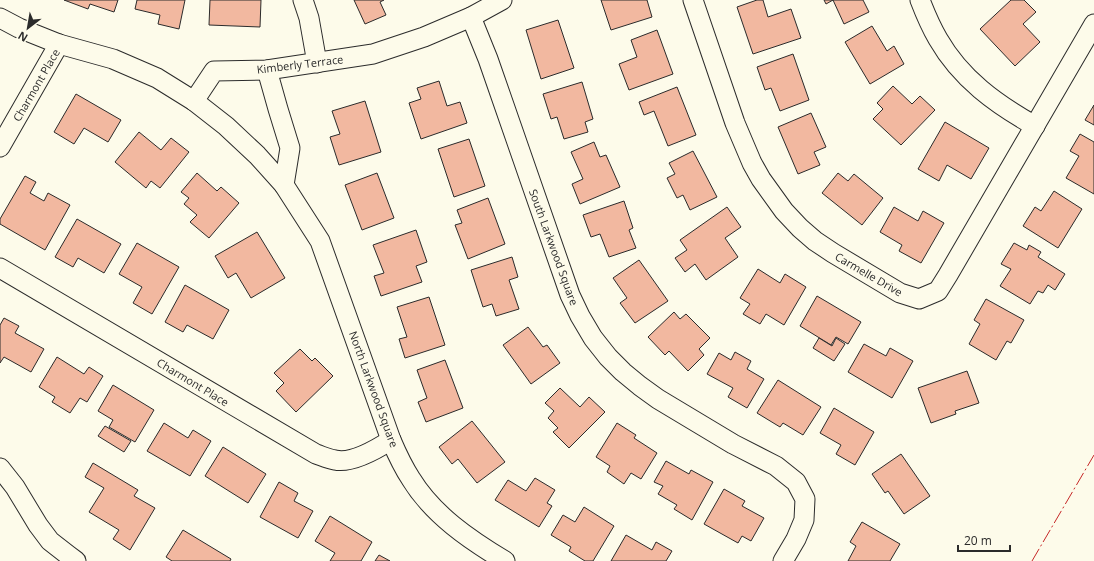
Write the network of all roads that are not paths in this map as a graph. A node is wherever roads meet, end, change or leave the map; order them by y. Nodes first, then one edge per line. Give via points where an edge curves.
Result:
1 (303, 0) edge
2 (502, 0) edge
3 (693, 0) edge
4 (920, 0) edge
5 (471, 17) junction
6 (0, 18) edge
7 (1094, 24) edge
8 (59, 44) junction
9 (317, 63) junction
10 (267, 70) junction
11 (194, 101) junction
12 (1035, 126) junction
13 (0, 147) edge
14 (284, 185) junction
15 (0, 268) edge
16 (391, 440) junction
17 (0, 468) edge
18 (76, 561) edge
19 (506, 561) edge
20 (783, 561) edge

1 - 9 street
2 - 5 street, Kimberly Terrace
3 - 12 street, Carmelle Drive via 735,123 761,179 784,211 815,241 900,293 919,299 938,291
4 - 12 street via 938,40 967,78 999,104
5 - 9 street, Kimberly Terrace via 424,37 373,54
5 - 20 street, South Larkwood Square via 570,295 580,316 608,356 640,386 726,440 776,466 796,482 805,499 804,520
6 - 8 street
7 - 12 street, Carmelle Drive
8 - 11 street via 113,58 157,78
8 - 13 street, Charmont Place
9 - 10 street, Kimberly Terrace
10 - 11 street, Kimberly Terrace via 214,71
10 - 14 street via 290,148
11 - 14 street, North Larkwood Square via 226,126
14 - 16 street, North Larkwood Square via 320,241
15 - 16 street, Charmont Place via 316,454 336,461 354,459
16 - 19 street, North Larkwood Square via 411,480 437,511 451,524
17 - 18 street via 50,540

